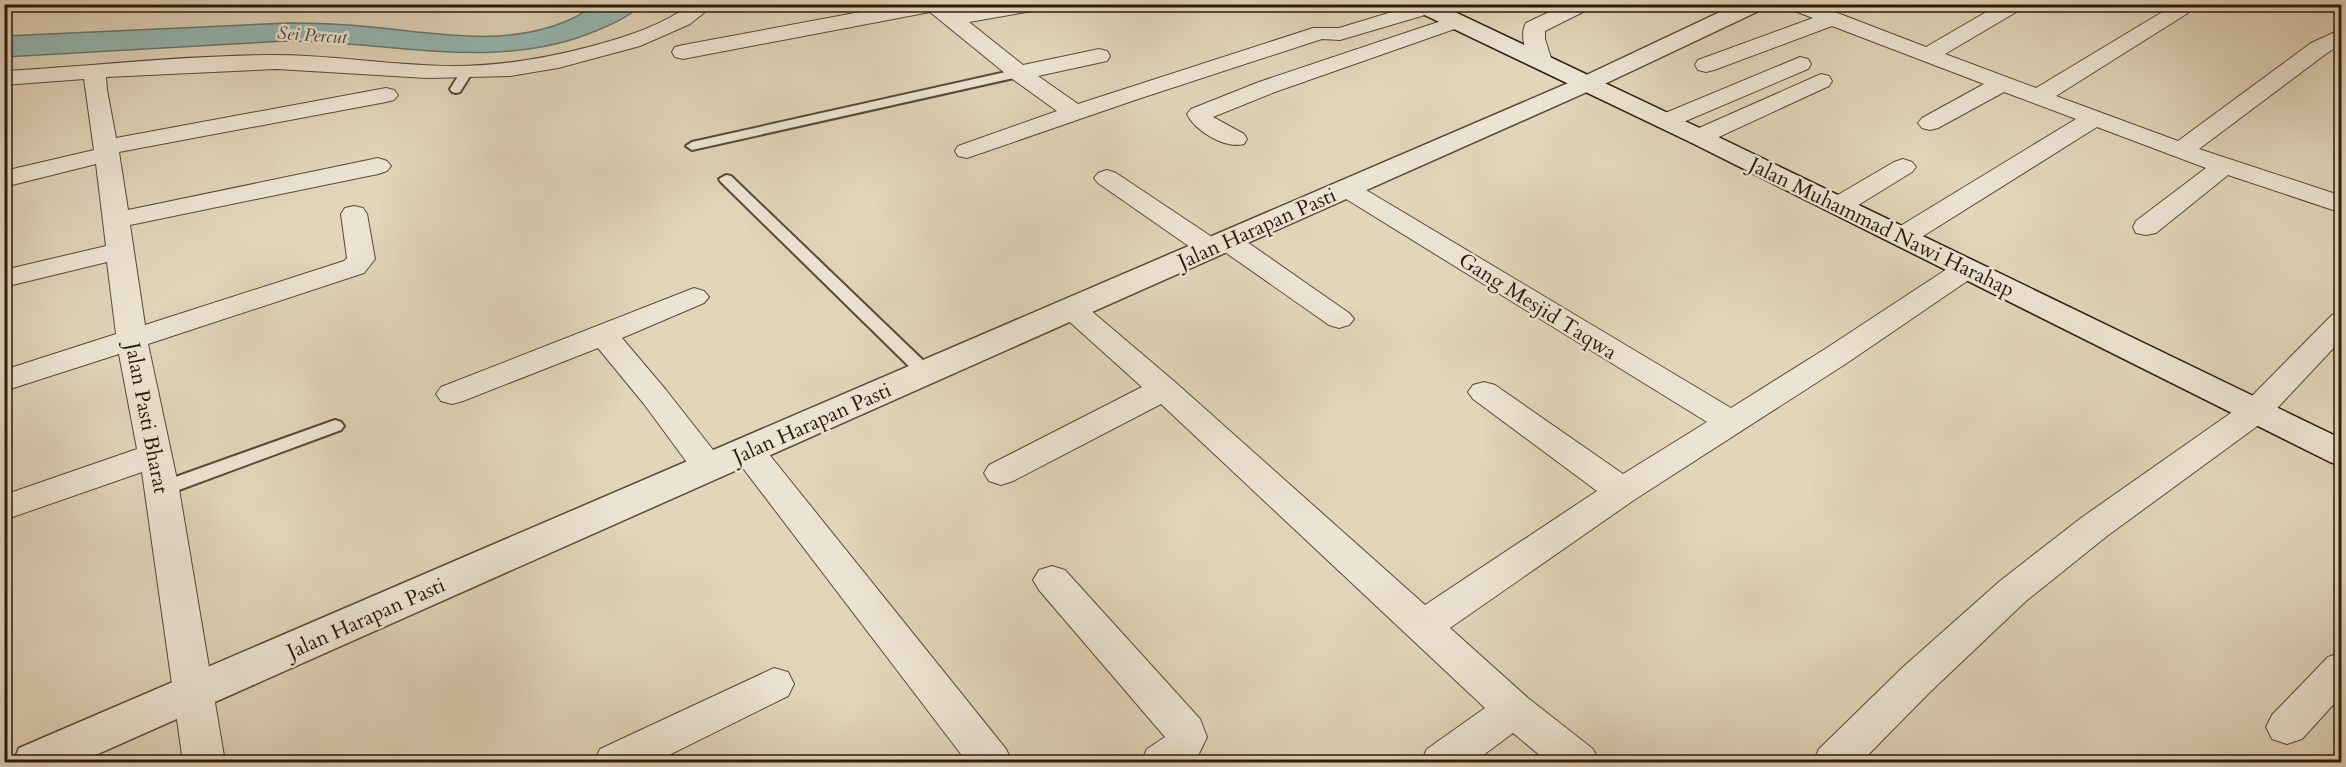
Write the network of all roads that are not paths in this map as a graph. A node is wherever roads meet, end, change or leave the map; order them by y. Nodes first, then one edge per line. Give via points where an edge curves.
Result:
1 (1038, 4) edge
2 (1584, 4) edge
3 (1755, 4) edge
4 (1794, 4) edge
5 (2016, 4) edge
6 (706, 5) edge
7 (933, 5) edge
8 (1424, 6) edge
9 (2181, 9) dead end
10 (1833, 18) junction
11 (953, 19) junction
12 (1456, 22) junction
13 (2342, 35) edge
14 (2319, 48) junction
15 (683, 52) dead end
16 (1927, 55) junction
17 (1099, 56) dead end
18 (2342, 56) edge
19 (1541, 61) junction
20 (1800, 64) dead end
21 (1706, 65) dead end
22 (80, 73) junction
23 (1019, 73) junction
24 (4, 78) edge
25 (1821, 81) dead end
26 (2002, 83) junction
27 (1588, 84) junction
28 (4, 92) edge
29 (386, 95) dead end
30 (2038, 98) junction
31 (1075, 113) junction
32 (2094, 118) junction
33 (1666, 121) junction
34 (1930, 123) dead end
35 (1699, 137) junction
36 (1234, 139) dead end
37 (692, 146) dead end
38 (106, 151) junction
39 (967, 151) dead end
40 (2181, 151) junction
41 (378, 166) dead end
42 (2224, 166) junction
43 (1903, 167) dead end
44 (1107, 178) dead end
45 (4, 179) edge
46 (726, 179) dead end
47 (1347, 189) junction
48 (2342, 205) edge
49 (1839, 206) junction
50 (354, 214) dead end
51 (2146, 227) dead end
52 (119, 235) junction
53 (1902, 237) junction
54 (1219, 245) junction
55 (1966, 269) junction
56 (4, 279) edge
57 (694, 297) dead end
58 (1072, 309) junction
59 (1339, 319) dead end
60 (2342, 321) edge
61 (603, 335) junction
62 (132, 340) junction
63 (926, 373) junction
64 (4, 381) edge
65 (1164, 389) junction
66 (1484, 392) dead end
67 (452, 394) dead end
68 (2256, 411) junction
69 (1731, 422) junction
70 (335, 426) dead end
71 (748, 451) junction
72 (2342, 454) edge
73 (154, 455) junction
74 (710, 468) junction
75 (1002, 474) dead end
76 (162, 489) junction
77 (1622, 491) junction
78 (4, 508) edge
79 (1052, 580) dead end
80 (1424, 626) junction
81 (2342, 668) edge
82 (774, 684) dead end
83 (194, 693) junction
84 (1515, 711) junction
85 (2287, 727) dead end
86 (36, 762) edge
87 (204, 762) edge
88 (615, 762) edge
89 (991, 762) edge
90 (1162, 762) edge
91 (1442, 762) edge
92 (1578, 762) edge
93 (1834, 762) edge

1 - 11 street
2 - 19 street via 1534,28
3 - 27 street, Jalan Harapan Pasti
4 - 10 street
5 - 16 street
6 - 22 street via 652,35 587,55 461,81 278,62
7 - 11 street
7 - 15 street
8 - 12 street, Jalan Muhammad Nawi Harahap
8 - 31 street via 1340,34 1321,33
9 - 30 street
10 - 16 street
10 - 21 street
11 - 23 street
12 - 19 street, Jalan Muhammad Nawi Harahap
12 - 36 street via 1199,114 1202,120
13 - 14 street
14 - 18 street
14 - 40 street
16 - 26 street
17 - 23 street
19 - 27 street, Jalan Muhammad Nawi Harahap
20 - 33 street
22 - 24 street
22 - 28 street
22 - 38 street, Jalan Pasti Bharat via 95,90
23 - 31 street
23 - 37 lane
25 - 35 street
26 - 30 street
26 - 34 street
27 - 33 street, Jalan Muhammad Nawi Harahap
27 - 47 street, Jalan Harapan Pasti
29 - 38 street
30 - 32 street
31 - 39 street
32 - 40 street
32 - 53 street
33 - 35 street, Jalan Muhammad Nawi Harahap
35 - 49 street, Jalan Muhammad Nawi Harahap
38 - 45 street
38 - 52 street, Jalan Pasti Bharat
40 - 42 street
41 - 52 street
42 - 48 street
42 - 51 street
43 - 49 street
44 - 54 street
46 - 63 lane
47 - 54 street, Jalan Harapan Pasti
47 - 69 street, Gang Mesjid Taqwa
49 - 53 street, Jalan Muhammad Nawi Harahap
50 - 62 street via 361,259 354,267
52 - 56 street
52 - 62 street, Jalan Pasti Bharat
53 - 55 street, Jalan Muhammad Nawi Harahap
54 - 58 street, Jalan Harapan Pasti
54 - 59 street
55 - 68 street, Jalan Muhammad Nawi Harahap
55 - 69 street
57 - 61 street
58 - 63 street, Jalan Harapan Pasti
58 - 65 street
60 - 68 street
61 - 67 street
61 - 74 street via 656,396
62 - 64 street
62 - 73 street, Jalan Pasti Bharat
63 - 71 street, Jalan Harapan Pasti
65 - 75 street
65 - 80 street
66 - 77 street
68 - 72 street, Jalan Muhammad Nawi Harahap
68 - 93 street via 2094,527 2013,591
69 - 77 street
70 - 76 lane
71 - 74 street, Jalan Harapan Pasti
71 - 89 street
73 - 76 street, Jalan Pasti Bharat
73 - 78 street
74 - 83 street, Jalan Harapan Pasti
76 - 83 street, Jalan Pasti Bharat
77 - 80 street
79 - 90 street via 1185,731 1184,745
80 - 84 street
81 - 85 street
82 - 88 street
83 - 86 street, Jalan Harapan Pasti
83 - 87 street, Jalan Pasti Bharat
84 - 91 street
84 - 92 street

